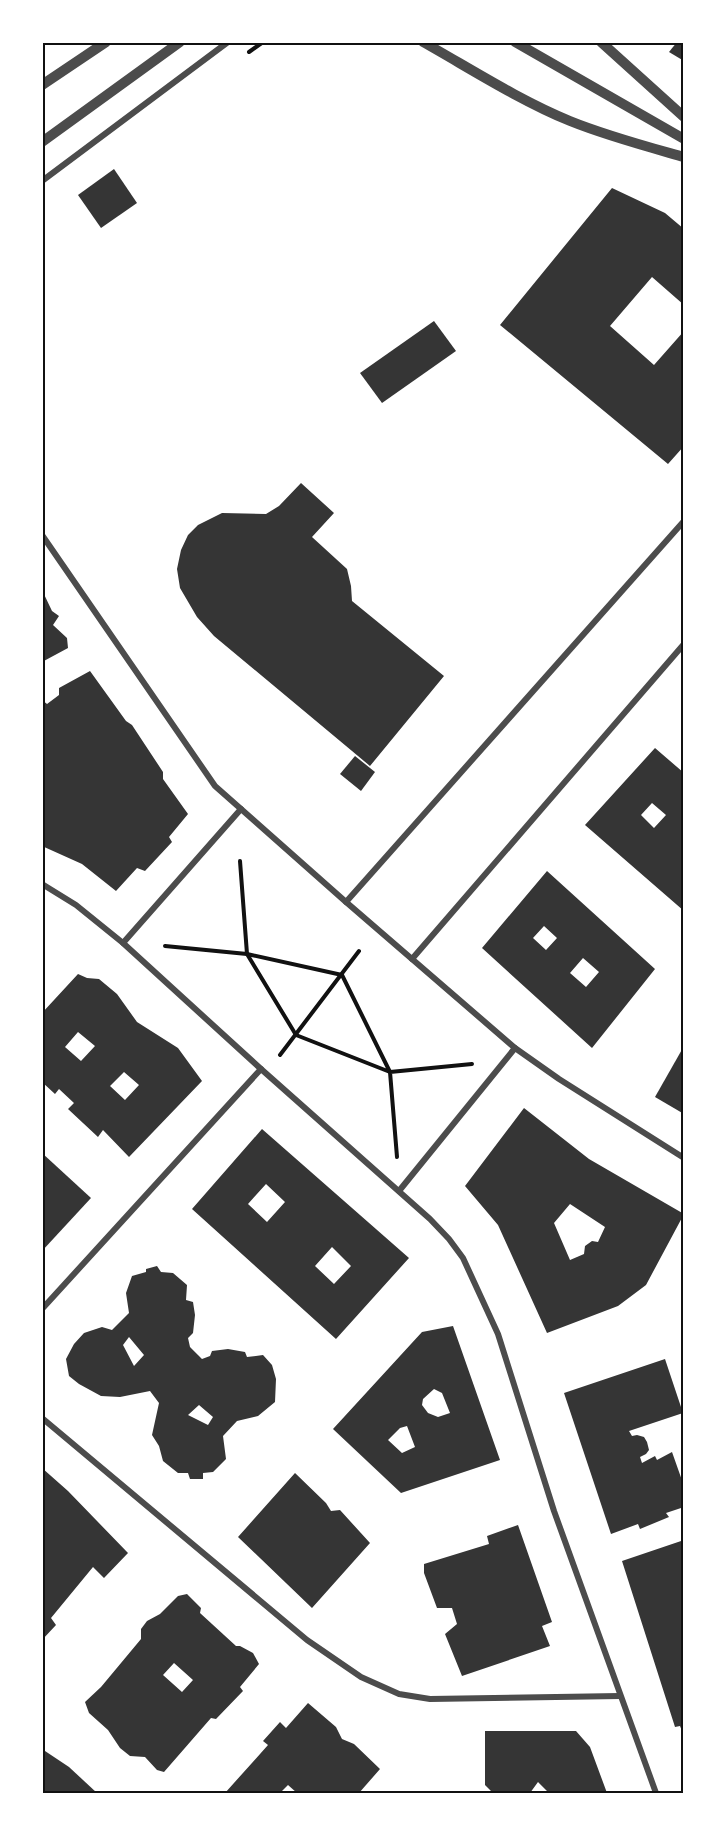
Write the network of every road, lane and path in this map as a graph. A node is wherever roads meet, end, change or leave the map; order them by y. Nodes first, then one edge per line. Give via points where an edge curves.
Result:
1 (106, 42) edge
2 (180, 42) edge
3 (228, 42) edge
4 (423, 42) edge
5 (515, 42) edge
6 (601, 42) edge
7 (42, 85) edge
8 (684, 117) edge
9 (684, 139) edge
10 (42, 142) edge
11 (684, 157) edge
12 (42, 181) edge
13 (684, 521) edge
14 (42, 535) edge
15 (684, 644) edge
16 (241, 809) junction
17 (240, 861) dead end
18 (42, 884) edge
19 (346, 902) junction
20 (123, 943) junction
21 (165, 946) dead end
22 (359, 951) dead end
23 (247, 954) junction
24 (412, 959) junction
25 (342, 975) junction
26 (296, 1035) junction
27 (515, 1048) junction
28 (278, 1058) dead end
29 (474, 1064) dead end
30 (261, 1069) junction
31 (390, 1072) junction
32 (398, 1158) dead end
33 (684, 1158) edge
34 (399, 1191) junction
35 (42, 1310) edge
36 (42, 1418) edge
37 (620, 1696) junction
38 (656, 1793) edge

1 - 7 street
2 - 10 street
3 - 12 street
4 - 11 street via 568,120
5 - 9 street
6 - 8 street
13 - 19 street
14 - 16 street via 215,786
15 - 24 street
16 - 19 street
16 - 20 street
17 - 23 path
18 - 20 street via 76,905
19 - 24 street
20 - 30 street
21 - 23 path
22 - 25 path
23 - 25 path
23 - 26 path
24 - 27 street
25 - 26 path
25 - 31 path
26 - 28 path
26 - 31 path
27 - 33 street
27 - 34 street
29 - 31 path
30 - 34 street
30 - 35 street
31 - 32 path
34 - 37 street via 449,1239 484,1301
36 - 37 street via 306,1640 361,1677 399,1694 430,1699
37 - 38 street

